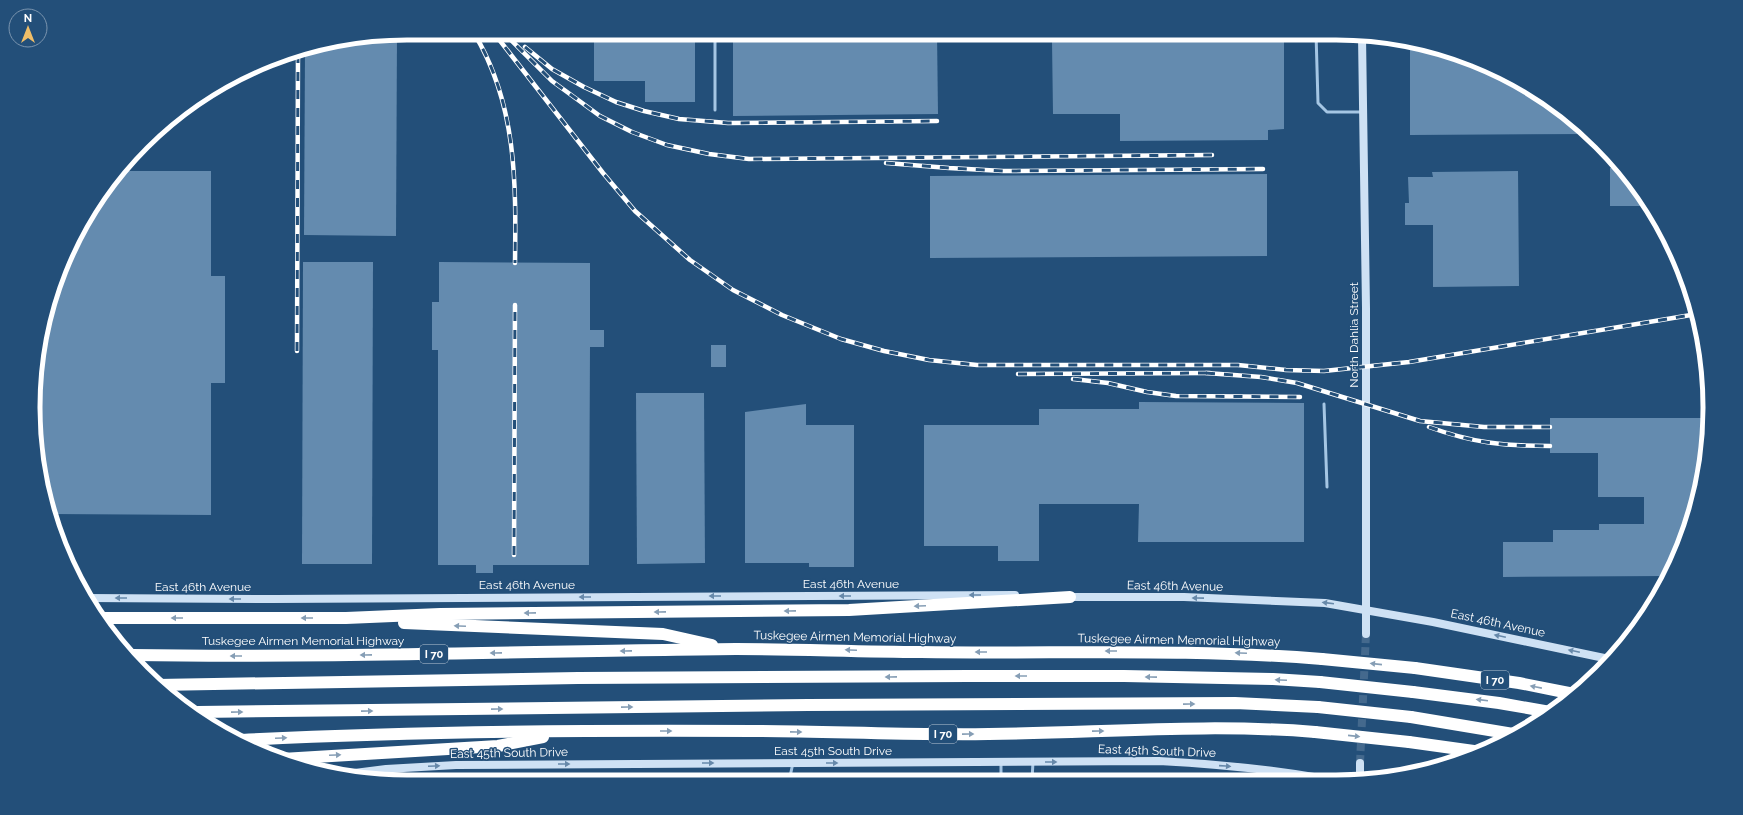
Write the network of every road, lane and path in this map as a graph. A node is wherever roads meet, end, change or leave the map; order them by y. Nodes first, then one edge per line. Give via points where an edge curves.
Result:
1 (715, 40) edge
2 (1316, 40) edge
3 (1362, 41) edge
4 (715, 110) dead end
5 (1364, 112) junction
6 (1324, 404) dead end
7 (1326, 487) dead end
8 (1070, 597) junction
9 (93, 598) edge
10 (1366, 609) junction
11 (106, 618) edge
12 (346, 618) junction
13 (1366, 634) tunnel mouth
14 (735, 649) junction
15 (136, 655) edge
16 (1604, 658) edge
17 (166, 685) edge
18 (1567, 693) edge
19 (1543, 711) edge
20 (202, 712) edge
21 (571, 730) junction
22 (1506, 733) edge
23 (251, 740) edge
24 (1467, 750) edge
25 (299, 758) edge
26 (1001, 762) junction
27 (1033, 762) junction
28 (794, 763) junction
29 (1360, 763) tunnel mouth
30 (361, 772) edge
31 (1360, 774) edge
32 (791, 775) edge
33 (1001, 775) edge
34 (1032, 775) edge
35 (1305, 775) edge

1 - 4 lane
2 - 5 lane via 1318,103 1327,112
3 - 5 main road, North Dahlia Street
5 - 10 main road, North Dahlia Street
6 - 7 lane
8 -> 9 main road, East 46th Avenue via 996,595
10 -> 8 main road, East 46th Avenue via 1280,600
8 -> 12 highway via 849,610 440,614
10 - 13 main road, North Dahlia Street
16 -> 10 main road, East 46th Avenue
12 -> 11 highway
14 -> 12 highway via 663,634 438,625
14 -> 15 highway, Tuskegee Airmen Memorial Highway / I 70 via 291,656
18 -> 14 highway, Tuskegee Airmen Memorial Highway / I 70, bridge via 1415,668 1214,652
19 -> 17 highway, bridge via 1499,703 1320,682 1132,676 578,678
20 -> 22 highway, bridge via 1235,703 1318,707 1411,717
23 -> 21 highway, I 70
21 -> 24 highway, I 70, bridge via 946,734 1272,729
25 -> 21 highway via 498,746
26 - 27 main road, East 45th South Drive
28 -> 26 main road, East 45th South Drive
26 - 33 lane
27 - 34 lane
27 -> 35 main road, East 45th South Drive via 1159,761
30 -> 28 main road, East 45th South Drive via 456,765
28 - 32 lane
29 - 31 main road

